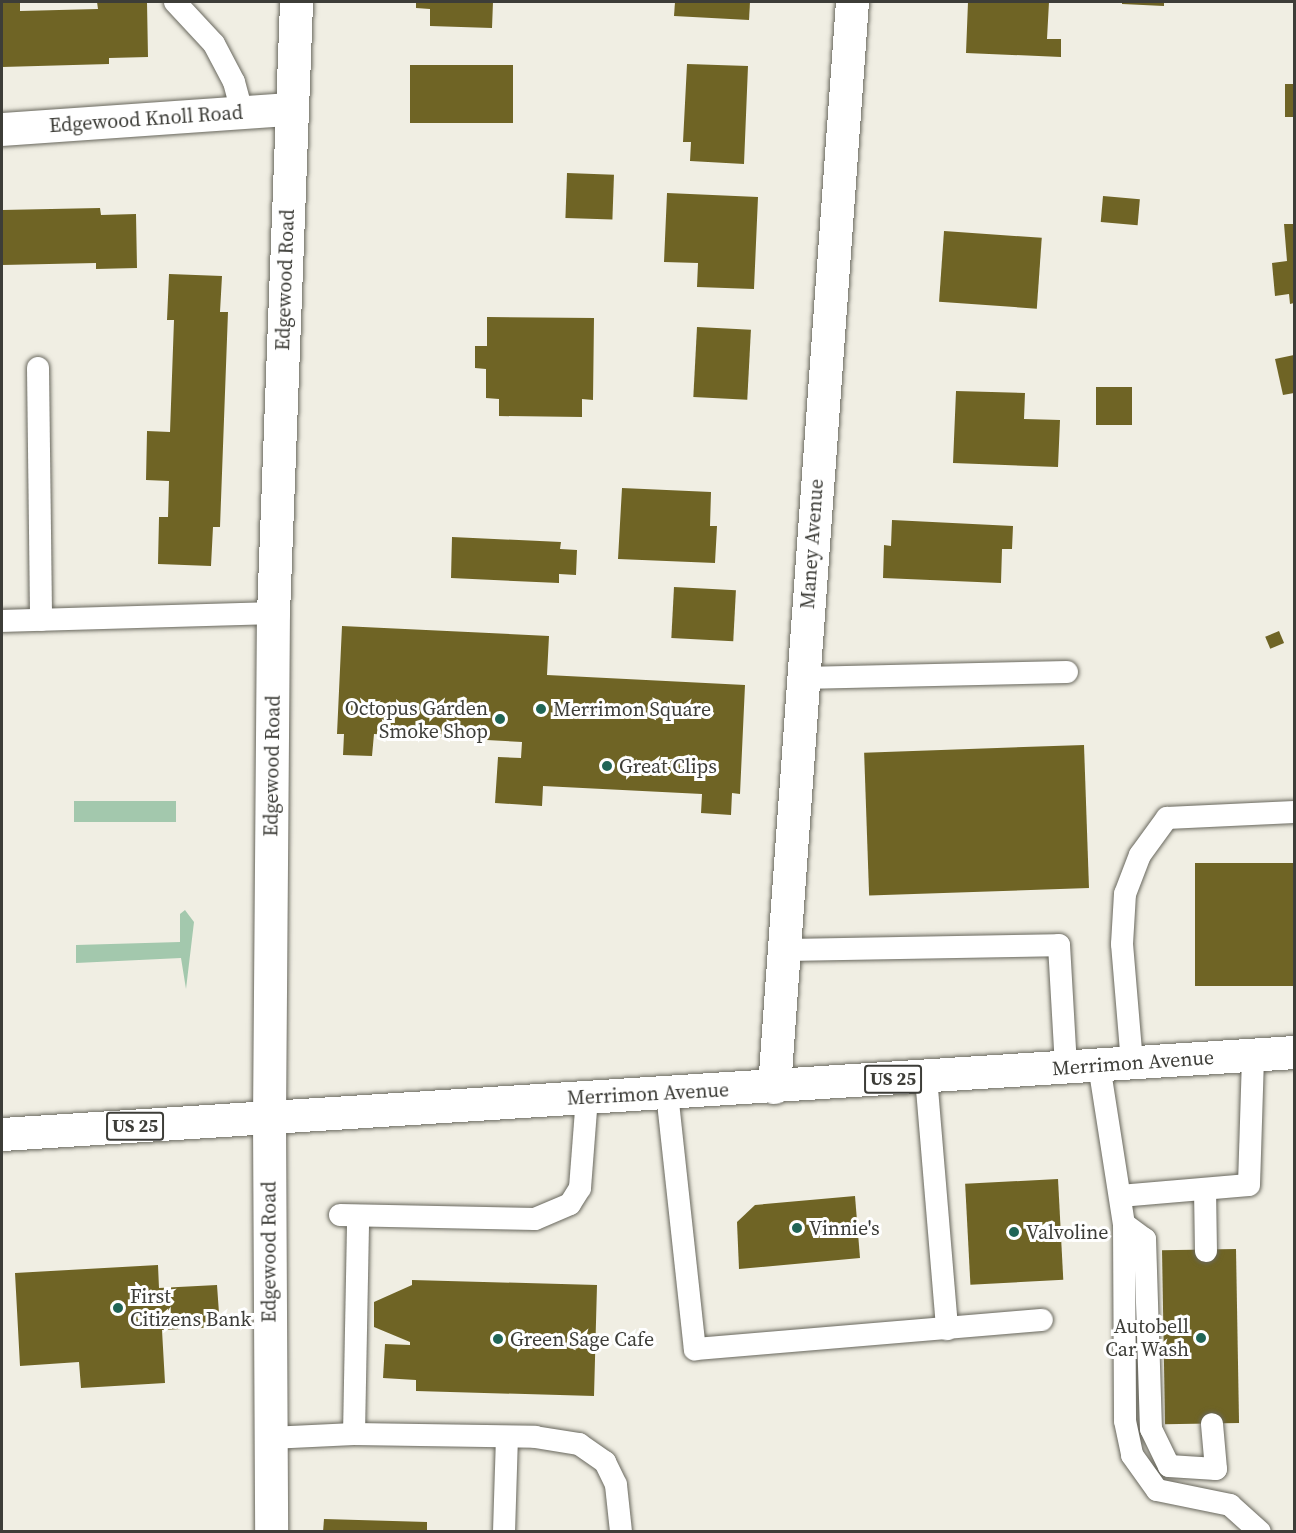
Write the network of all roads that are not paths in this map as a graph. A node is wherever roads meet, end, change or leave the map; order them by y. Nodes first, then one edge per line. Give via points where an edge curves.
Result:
1 (175, 2) edge
2 (296, 2) edge
3 (852, 2) edge
4 (291, 109) junction
5 (242, 112) junction
6 (2, 129) edge
7 (38, 368) dead end
8 (273, 613) junction
9 (41, 620) junction
10 (2, 621) edge
11 (1067, 672) dead end
12 (802, 678) junction
13 (1294, 812) edge
14 (784, 950) junction
15 (1294, 1052) edge
16 (1253, 1055) junction
17 (1132, 1063) junction
18 (1099, 1065) junction
19 (1066, 1067) junction
20 (926, 1077) junction
21 (774, 1087) junction
22 (667, 1093) junction
23 (587, 1097) junction
24 (269, 1119) junction
25 (2, 1134) edge
26 (1205, 1189) junction
27 (1120, 1196) junction
28 (1125, 1224) junction
29 (1206, 1251) dead end
30 (1042, 1320) dead end
31 (947, 1329) junction
32 (1212, 1424) dead end
33 (354, 1434) junction
34 (507, 1437) junction
35 (270, 1438) junction
36 (271, 1532) edge
37 (504, 1532) edge
38 (621, 1532) edge
39 (1260, 1532) edge

1 - 5 lane via 214,44 234,82
2 - 4 street, Edgewood Road
3 - 12 street, Maney Avenue
4 - 5 street, Edgewood Knoll Road
4 - 8 street, Edgewood Road
5 - 6 street, Edgewood Knoll Road
7 - 9 lane
8 - 9 lane
8 - 24 street, Edgewood Road
9 - 10 lane
11 - 12 lane
12 - 14 street, Maney Avenue
13 - 17 lane via 1167,818 1140,855 1125,894 1122,944
14 - 19 lane via 1059,945
14 - 21 street, Maney Avenue
15 - 16 street, Merrimon Avenue / US 25
16 - 17 street, Merrimon Avenue / US 25
16 - 26 lane via 1249,1185
17 - 18 street, Merrimon Avenue / US 25
18 - 19 street, Merrimon Avenue / US 25
18 - 27 lane
19 - 20 street, Merrimon Avenue / US 25
20 - 21 street, Merrimon Avenue / US 25
20 - 31 lane
21 - 22 street, Merrimon Avenue / US 25
22 - 23 street, Merrimon Avenue / US 25
22 - 31 lane via 695,1349
23 - 24 street, Merrimon Avenue / US 25
23 - 33 lane via 579,1188 570,1204 535,1219 349,1216
24 - 25 street, Merrimon Avenue / US 25
24 - 35 street, Edgewood Road
26 - 27 lane
26 - 29 lane
27 - 28 lane
28 - 32 lane via 1145,1239 1151,1429 1169,1466 1216,1469
28 - 39 lane via 1125,1421 1132,1455 1157,1491 1230,1505
30 - 31 lane
33 - 34 lane
33 - 35 lane
34 - 37 lane
34 - 38 lane via 579,1444 605,1462 616,1485
35 - 36 street, Edgewood Road

